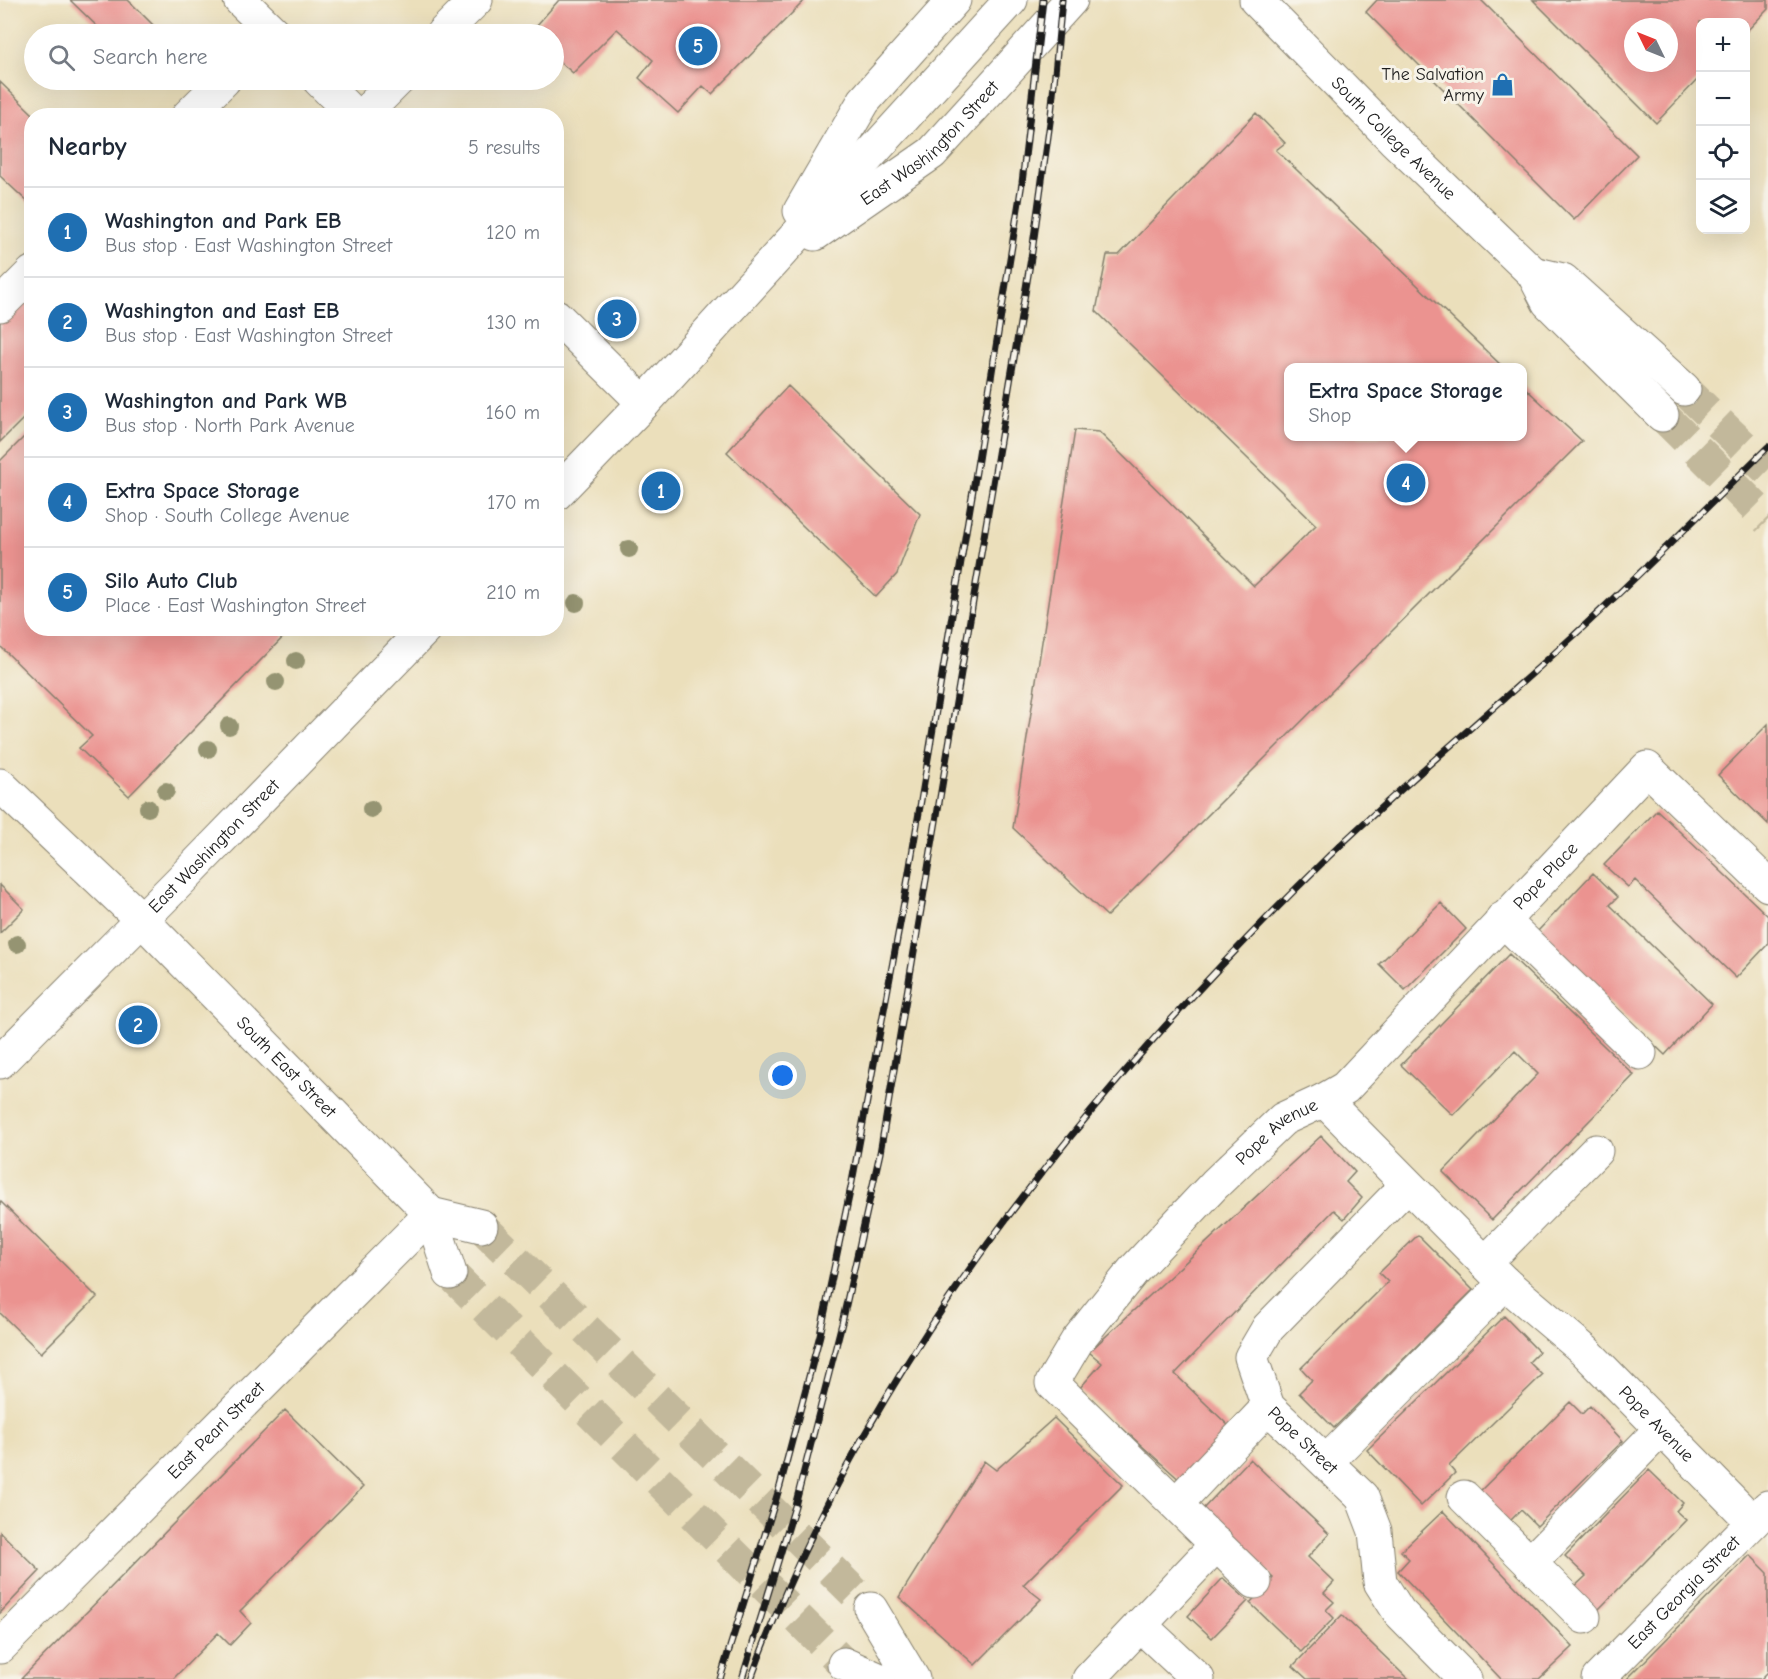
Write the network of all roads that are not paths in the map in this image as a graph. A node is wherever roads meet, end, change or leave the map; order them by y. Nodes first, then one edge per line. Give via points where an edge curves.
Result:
1 (240, 0) edge
2 (477, 0) edge
3 (954, 0) edge
4 (1011, 0) edge
5 (1071, 0) edge
6 (1256, 0) edge
7 (263, 24) edge
8 (452, 24) edge
9 (214, 90) edge
10 (330, 90) edge
11 (388, 90) edge
12 (196, 108) edge
13 (347, 108) edge
14 (370, 108) edge
15 (769, 265) junction
16 (1533, 273) junction
17 (24, 281) edge
18 (0, 304) edge
19 (564, 324) edge
20 (1684, 389) tunnel mouth
21 (644, 403) junction
22 (1662, 415) tunnel mouth
23 (564, 486) edge
24 (418, 636) edge
25 (0, 785) edge
26 (1768, 885) edge
27 (142, 920) junction
28 (1502, 920) junction
29 (1640, 1053) dead end
30 (0, 1062) edge
31 (1324, 1100) junction
32 (1596, 1151) dead end
33 (1407, 1185) junction
34 (431, 1214) junction
35 (481, 1226) tunnel mouth
36 (450, 1273) tunnel mouth
37 (1495, 1273) junction
38 (1268, 1407) junction
39 (1660, 1430) junction
40 (1326, 1462) junction
41 (1464, 1497) dead end
42 (1177, 1503) junction
43 (1761, 1514) edge
44 (1217, 1544) junction
45 (1530, 1563) junction
46 (1255, 1582) dead end
47 (871, 1609) tunnel mouth
48 (1584, 1617) dead end
49 (1140, 1625) junction
50 (0, 1647) edge
51 (844, 1664) tunnel mouth
52 (1192, 1677) edge
53 (878, 1679) edge
54 (913, 1679) edge
55 (1089, 1679) edge
56 (1465, 1679) edge
57 (1598, 1679) edge

1 - 7 main road
2 - 8 main road
3 - 15 main road, East Washington Street via 864,101
4 - 15 main road, East Washington Street
5 - 15 main road, East Washington Street via 932,153
6 - 16 main road, South College Avenue
9 - 12 main road
10 - 13 main road
11 - 14 main road
15 - 21 main road, East Washington Street
16 - 20 main road via 1563,280
16 - 22 main road, South College Avenue via 1548,302
17 - 18 main road
19 - 21 main road
21 - 23 main road, East Washington Street
24 - 27 main road, East Washington Street
25 - 27 main road, South East Street
26 - 28 main road, Pope Place via 1647,768
27 - 30 main road, East Washington Street
27 - 34 main road, South East Street
28 - 29 main road
28 - 31 main road, Pope Place via 1345,1088
31 - 33 main road, Pope Avenue
31 - 42 main road, Pope Avenue via 1282,1119 1215,1184 1133,1271 1077,1341 1052,1383
32 - 37 main road
33 - 37 main road, Pope Avenue
33 - 38 main road, Pope Street via 1268,1328 1251,1357
34 - 35 main road
34 - 36 main road, South East Street
34 - 50 main road, East Pearl Street
37 - 39 main road, Pope Avenue via 1584,1350
37 - 40 main road
38 - 40 main road, Pope Street
38 - 42 main road
39 - 43 main road, Pope Avenue
39 - 45 main road
40 - 56 main road, Pope Street via 1362,1497 1375,1531 1380,1582 1399,1612
41 - 45 main road
42 - 44 main road, Pope Avenue
43 - 57 main road, East Georgia Street
44 - 46 main road, Pope Avenue
44 - 49 main road
45 - 48 main road
47 - 54 main road
49 - 52 main road
49 - 55 main road
51 - 53 main road

